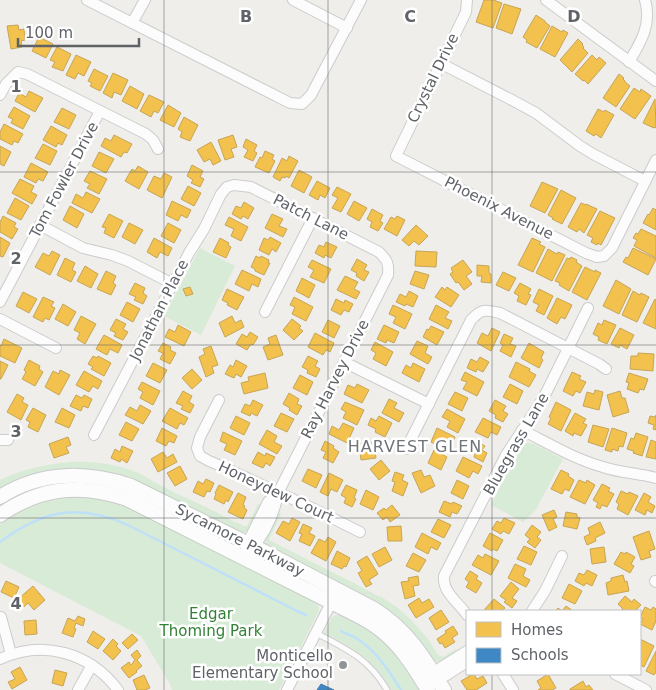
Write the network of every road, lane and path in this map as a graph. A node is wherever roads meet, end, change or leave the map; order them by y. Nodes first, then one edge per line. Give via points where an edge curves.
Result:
1 (87, 0) edge
2 (145, 0) edge
3 (293, 0) edge
4 (361, 0) edge
5 (467, 0) edge
6 (546, 0) edge
7 (645, 0) edge
8 (132, 23) junction
9 (346, 28) junction
10 (629, 62) junction
11 (440, 63) junction
12 (656, 81) edge
13 (0, 95) edge
14 (100, 111) junction
15 (158, 149) dead end
16 (396, 156) joint
17 (656, 160) edge
18 (645, 181) junction
19 (227, 187) joint
20 (313, 218) junction
21 (40, 225) junction
22 (389, 265) joint
23 (173, 284) junction
24 (0, 302) edge
25 (588, 308) dead end
26 (265, 312) dead end
27 (0, 319) edge
28 (568, 347) junction
29 (56, 348) dead end
30 (344, 362) junction
31 (606, 369) dead end
32 (219, 400) dead end
33 (429, 404) junction
34 (522, 430) junction
35 (94, 435) dead end
36 (406, 449) dead end
37 (656, 478) edge
38 (278, 493) junction
39 (0, 498) edge
40 (0, 515) edge
41 (360, 532) dead end
42 (251, 545) junction
43 (562, 556) dead end
44 (244, 558) junction
45 (335, 596) junction
46 (533, 610) edge
47 (466, 614) edge
48 (0, 618) edge
49 (316, 633) junction
50 (466, 652) edge
51 (11, 654) junction
52 (0, 658) edge
53 (466, 663) edge
54 (92, 665) junction
55 (504, 675) edge
56 (617, 675) edge
57 (429, 684) edge
58 (78, 690) edge
59 (118, 690) edge
60 (287, 690) edge
61 (388, 690) edge
62 (444, 690) edge
63 (513, 690) edge
64 (646, 690) edge

1 - 8 street
2 - 8 street
3 - 9 street
4 - 9 street
5 - 11 street, Crystal Drive via 466,12
6 - 10 street
7 - 10 street via 648,20 645,32
8 - 9 street via 290,103 302,104 312,95
10 - 12 street
11 - 16 street, Crystal Drive
11 - 18 street via 536,113 580,146
13 - 14 street via 18,72
14 - 15 street via 146,134
14 - 21 street, Tom Fowler Drive
16 - 18 street, Phoenix Avenue via 597,257 604,256 612,248
17 - 18 street
19 - 20 street, Patch Lane via 251,187
19 - 23 street, Jonathan Place
20 - 22 street, Patch Lane via 379,252
20 - 26 street
21 - 23 street via 83,248 128,261
21 - 24 street, Tom Fowler Drive
22 - 30 street, Ray Harvey Drive via 388,275
23 - 35 street, Jonathan Place
25 - 28 street, Bluegrass Lane
27 - 29 street
28 - 31 street
28 - 33 street via 500,313 477,312
28 - 34 street, Bluegrass Lane via 544,397
30 - 33 street
30 - 38 street, Ray Harvey Drive
32 - 38 street, Honeydew Court via 200,437 197,449 200,456
33 - 36 street
34 - 37 street via 603,468
34 - 47 street, Bluegrass Lane via 444,576 446,589
38 - 41 street, Honeydew Court
38 - 42 street, Ray Harvey Drive via 276,507
39 - 42 main road, Sycamore Parkway via 54,476 109,479 140,490
40 - 44 main road, Sycamore Parkway via 22,502 50,492 94,490 133,502
42 - 44 street, Ray Harvey Drive
42 - 45 main road, Sycamore Parkway
43 - 46 street
44 - 45 main road, Sycamore Parkway
45 - 49 street
45 - 57 main road, Sycamore Parkway via 389,636
48 - 51 street
49 - 60 street
49 - 61 lane via 357,656
50 - 57 street via 440,668
51 - 52 street
51 - 54 street via 48,650 66,653
53 - 57 street
54 - 58 street
54 - 59 street
55 - 63 street
56 - 64 street
57 - 62 main road, Sycamore Parkway

